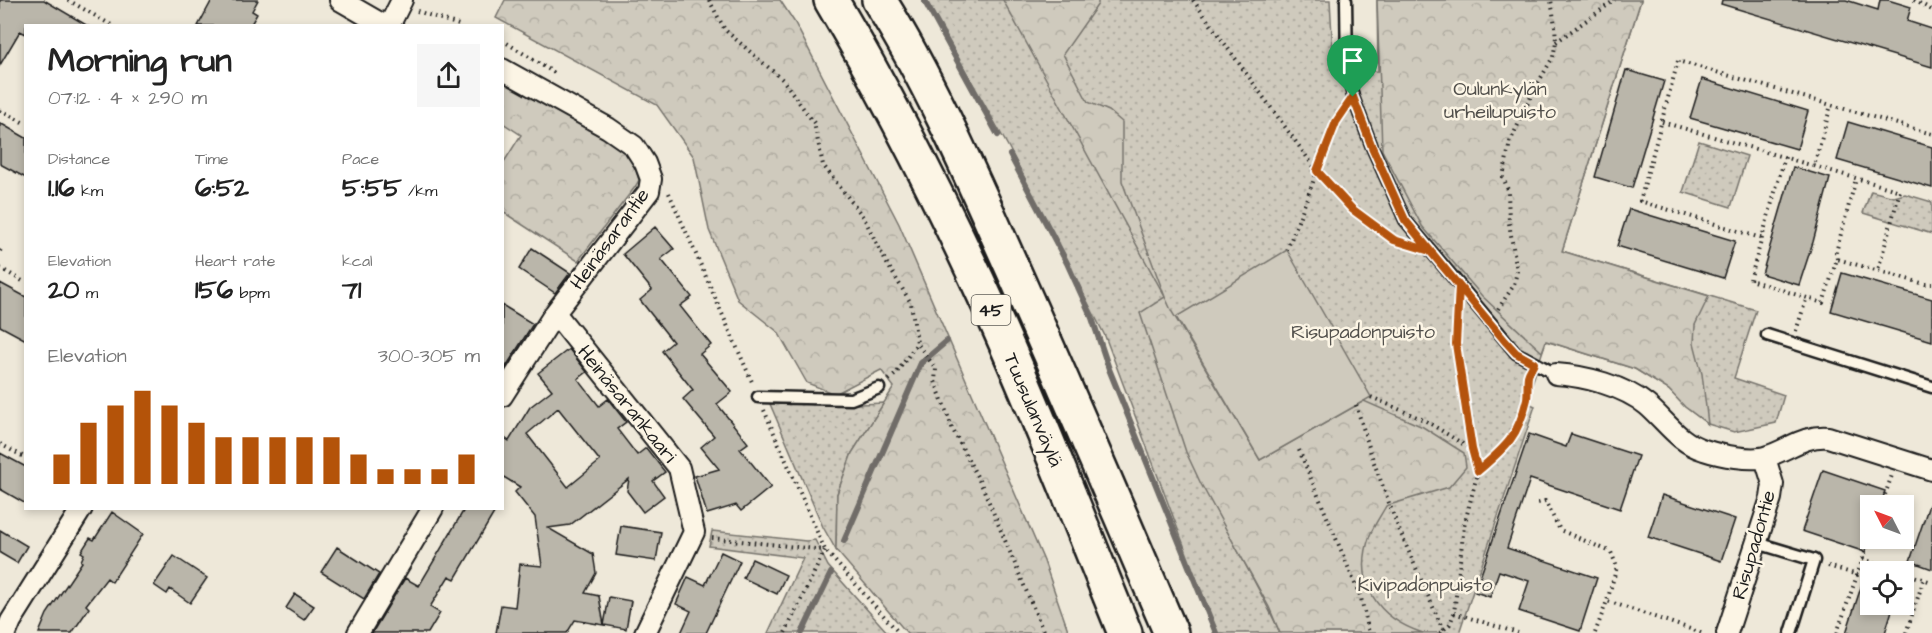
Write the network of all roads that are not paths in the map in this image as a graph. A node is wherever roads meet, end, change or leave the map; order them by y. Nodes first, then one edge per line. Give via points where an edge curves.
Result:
1 (340, 0) edge
2 (831, 0) edge
3 (879, 0) edge
4 (1346, 0) edge
5 (407, 5) edge
6 (383, 24) edge
7 (389, 24) edge
8 (504, 70) edge
9 (555, 313) junction
10 (1767, 335) dead end
11 (1556, 374) joint
12 (1932, 387) edge
13 (879, 388) road end
14 (504, 393) edge
15 (758, 397) dead end
16 (1765, 458) junction
17 (1932, 470) edge
18 (81, 510) edge
19 (432, 510) edge
20 (1757, 543) junction
21 (1138, 557) junction
22 (6, 633) edge
23 (358, 633) edge
24 (645, 633) edge
25 (1125, 633) edge
26 (1171, 633) edge
27 (1189, 633) edge
28 (1727, 633) edge
29 (1791, 633) edge

1 - 6 street
2 - 25 highway, Tuusulanväylä / 45 via 935,194 991,311
3 - 21 highway, Tuusulanväylä / 45 via 974,183
4 - 11 lane via 1347,68 1353,97 1405,220 1516,353
5 - 7 street
8 - 9 street, Heinäsarantie via 634,146 651,179 649,191
9 - 14 street, Heinäsarantie
9 - 24 street, Heinäsarankaari via 679,468 694,532
10 - 12 lane
11 - 16 street via 1582,376 1631,395 1690,445 1729,457
13 - 15 lane via 852,399
16 - 17 street via 1820,436
16 - 20 street, Risupadontie via 1773,484
18 - 22 street
19 - 23 street
20 - 28 street, Risupadontie
20 - 29 lane via 1814,560
21 - 26 highway, Tuusulanväylä / 45
21 - 27 highway

